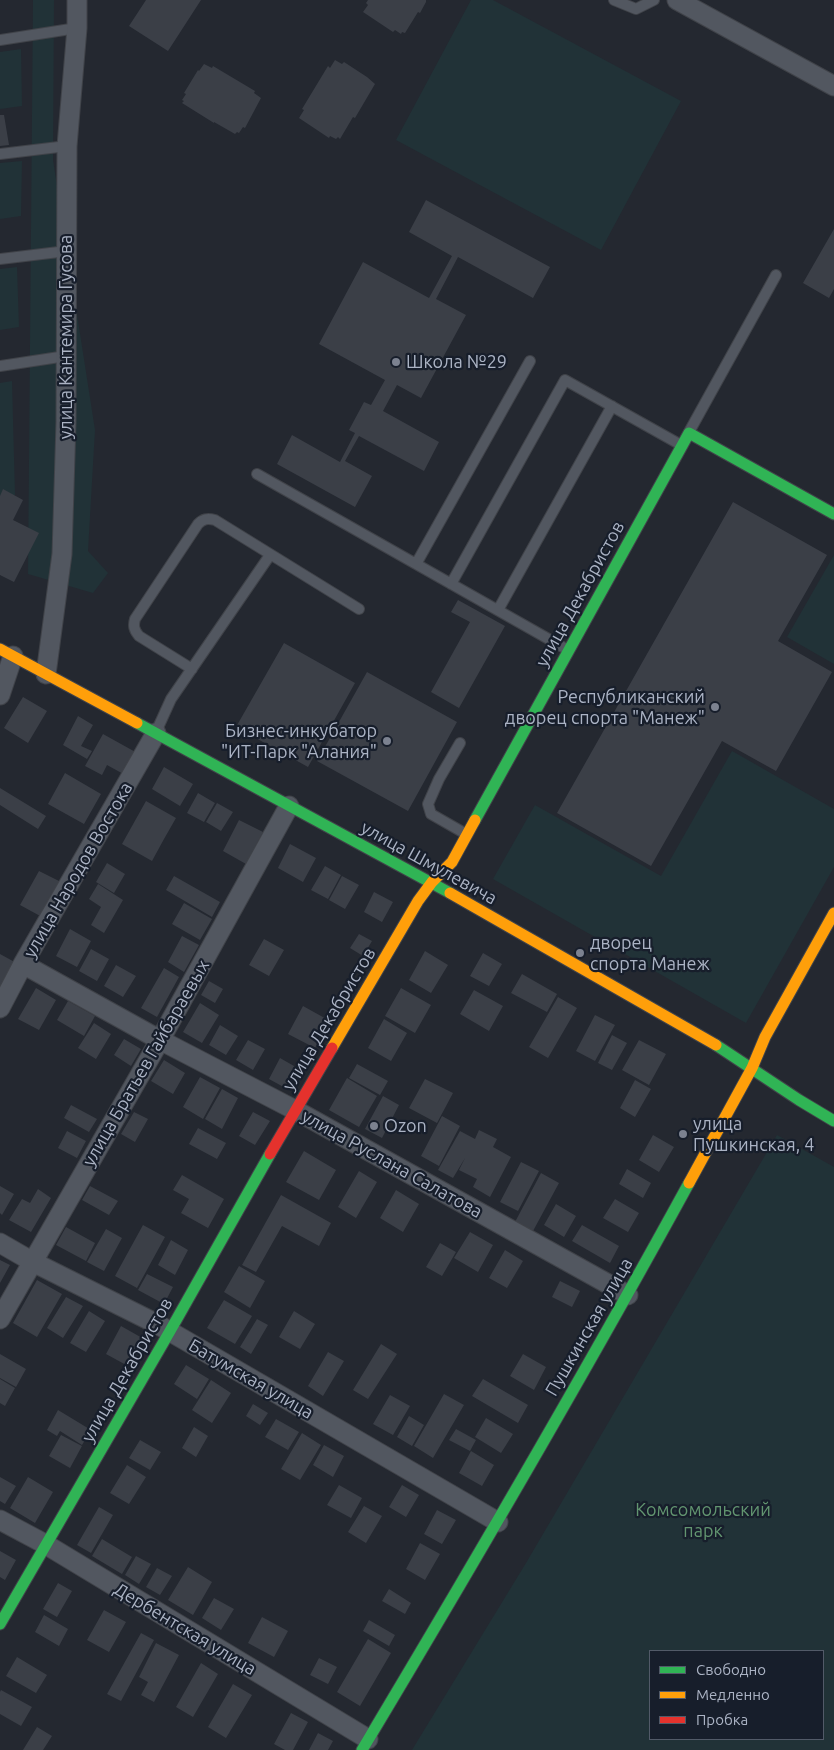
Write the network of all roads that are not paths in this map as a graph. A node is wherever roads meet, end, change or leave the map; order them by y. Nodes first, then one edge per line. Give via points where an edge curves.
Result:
1 (77, 0) edge
2 (614, 0) edge
3 (654, 0) edge
4 (677, 0) edge
5 (77, 28) junction
6 (0, 40) edge
7 (834, 86) edge
8 (67, 146) junction
9 (0, 154) edge
10 (67, 251) junction
11 (0, 259) edge
12 (776, 275) dead end
13 (66, 356) junction
14 (530, 361) dead end
15 (0, 366) edge
16 (612, 406) junction
17 (689, 433) junction
18 (682, 445) junction
19 (257, 474) dead end
20 (834, 514) edge
21 (270, 555) junction
22 (416, 564) junction
23 (451, 584) junction
24 (359, 609) dead end
25 (498, 610) junction
26 (568, 650) junction
27 (6, 652) edge
28 (192, 669) junction
29 (46, 674) junction
30 (0, 692) edge
31 (156, 733) junction
32 (460, 743) dead end
33 (289, 806) junction
34 (467, 834) junction
35 (432, 882) junction
36 (834, 913) edge
37 (23, 964) junction
38 (0, 1008) edge
39 (160, 1040) junction
40 (752, 1068) junction
41 (295, 1110) junction
42 (834, 1121) edge
43 (0, 1243) edge
44 (32, 1262) junction
45 (628, 1295) junction
46 (0, 1319) edge
47 (170, 1331) junction
48 (0, 1520) edge
49 (498, 1522) junction
50 (46, 1544) junction
51 (0, 1624) edge
52 (365, 1745) edge

1 - 5 street, улица Кантемира Гусова
2 - 3 lane via 636,9
4 - 7 street
5 - 6 lane
5 - 8 street, улица Кантемира Гусова
8 - 9 lane
8 - 10 street, улица Кантемира Гусова
10 - 11 lane
10 - 13 street, улица Кантемира Гусова
12 - 17 lane, улица Декабристов
13 - 15 lane
13 - 29 street, улица Кантемира Гусова via 62,554
14 - 22 lane
16 - 18 lane
16 - 23 lane via 565,380
16 - 25 lane
17 - 18 street, улица Декабристов
17 - 20 street
18 - 26 street, улица Декабристов
19 - 22 lane
21 - 24 lane
21 - 28 lane
21 - 28 lane via 215,520 208,518 198,524 134,625 139,636
22 - 23 lane
23 - 25 lane
25 - 26 lane
26 - 34 street, улица Декабристов
27 - 29 street, улица Шмулевича
27 - 30 street
28 - 31 lane via 171,699
29 - 31 street, улица Шмулевича
31 - 33 street, улица Шмулевича
31 - 37 street, улица Народов Востока
32 - 34 lane via 428,804 431,814
33 - 35 street, улица Шмулевича
33 - 39 street, улица Братьев Гайбараевых
34 - 35 street, улица Декабристов via 452,862
35 - 40 street, улица Шмулевича
35 - 41 street, улица Декабристов
36 - 40 street, Пушкинская улица via 765,1037
37 - 38 street, улица Народов Востока
37 - 39 street, улица Руслана Салатова
39 - 41 street, улица Руслана Салатова
39 - 44 street, улица Братьев Гайбараевых
40 - 42 street, улица Шмулевича
40 - 45 street, Пушкинская улица
41 - 45 street, улица Руслана Салатова
41 - 47 street, улица Декабристов
43 - 44 street, Батумская улица
44 - 46 street, улица Братьев Гайбараевых
44 - 47 street, Батумская улица
45 - 49 street, Пушкинская улица
47 - 49 street, Батумская улица
47 - 50 street, улица Декабристов
48 - 50 street, Дербентская улица
49 - 52 street, Пушкинская улица
50 - 51 street, улица Декабристов
50 - 52 street, Дербентская улица

